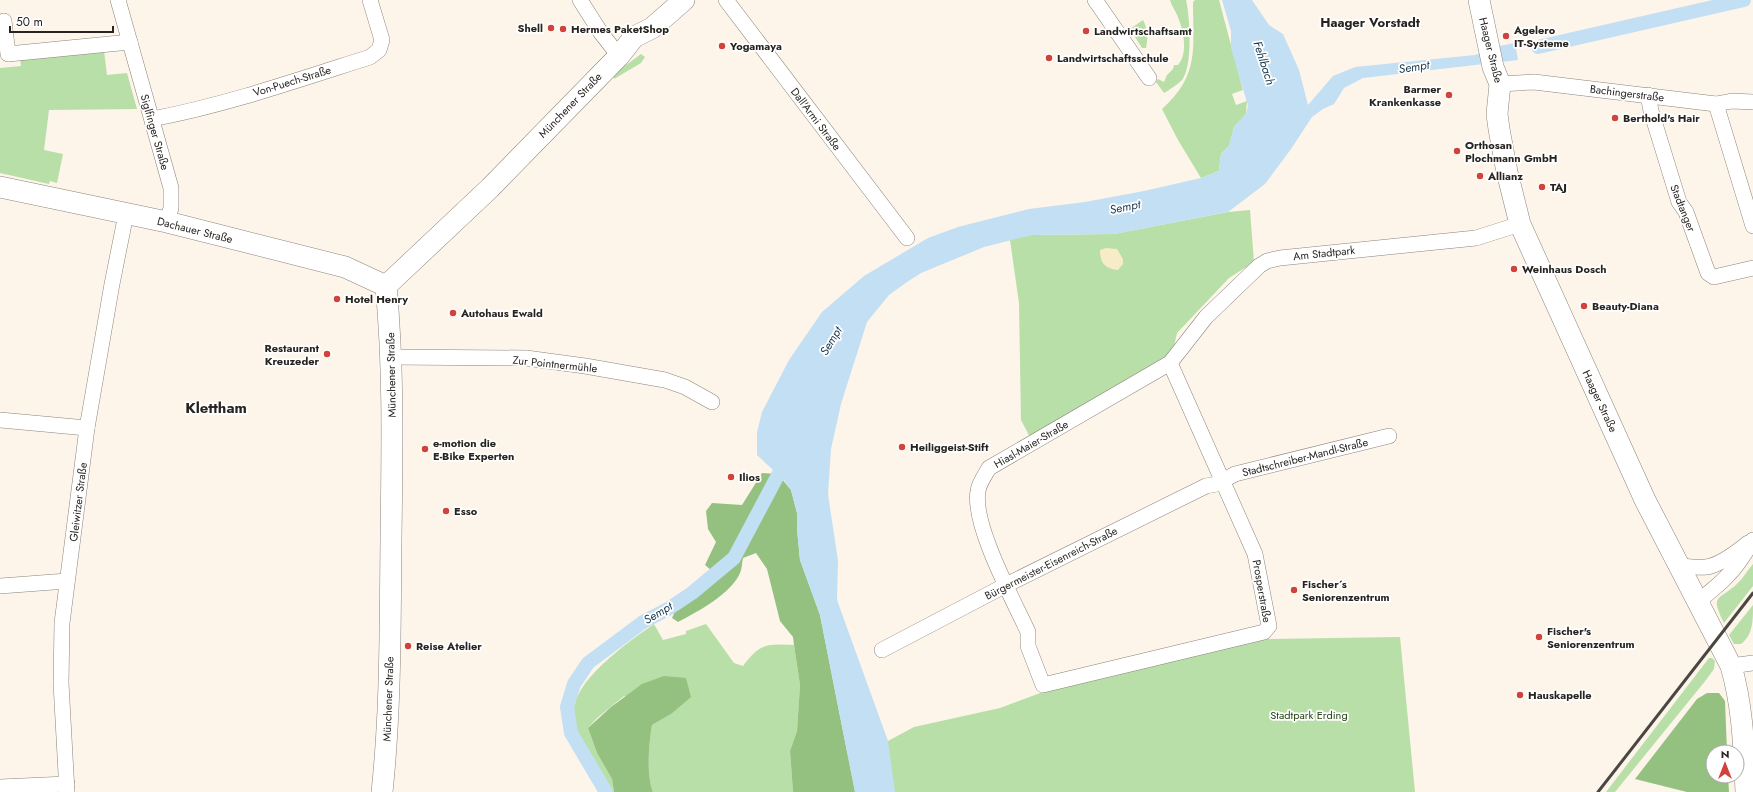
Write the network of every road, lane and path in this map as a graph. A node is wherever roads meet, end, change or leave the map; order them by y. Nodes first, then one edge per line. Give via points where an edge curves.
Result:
1 (118, 0) edge
2 (370, 0) edge
3 (580, 0) edge
4 (684, 0) edge
5 (726, 0) edge
6 (1095, 0) edge
7 (1479, 0) edge
8 (4, 21) dead end
9 (130, 42) junction
10 (619, 56) junction
11 (1497, 76) junction
12 (1149, 78) dead end
13 (1648, 95) junction
14 (1753, 102) edge
15 (1716, 104) junction
16 (152, 119) junction
17 (0, 187) edge
18 (126, 214) junction
19 (167, 222) junction
20 (1520, 224) junction
21 (1753, 226) edge
22 (907, 238) dead end
23 (1753, 268) edge
24 (386, 286) junction
25 (392, 358) junction
26 (1170, 363) junction
27 (712, 402) dead end
28 (0, 420) edge
29 (87, 428) junction
30 (1389, 436) dead end
31 (1223, 481) junction
32 (1753, 540) edge
33 (1680, 566) junction
34 (67, 581) junction
35 (1006, 585) junction
36 (0, 586) edge
37 (1698, 602) junction
38 (882, 650) dead end
39 (1753, 663) edge
40 (1731, 666) junction
41 (1044, 685) joint
42 (0, 787) edge
43 (67, 788) edge
44 (382, 792) edge
45 (1746, 792) edge

1 - 9 street, Siglfinger Straße
2 - 16 street, Von-Puech-Straße via 382,40 379,50 370,57 285,85 180,114
3 - 10 street
4 - 10 street, Münchener Straße via 652,28 640,45
5 - 22 street, Dall'Armi Straße
6 - 12 street
7 - 11 street, Haager Straße
8 - 9 street via 8,54
9 - 16 street, Siglfinger Straße
10 - 24 street, Münchener Straße via 490,188
11 - 13 street, Bachingerstraße
11 - 20 street, Haager Straße via 1499,129
13 - 15 street, Bachingerstraße
13 - 23 street, Stadtanger via 1679,202 1686,212 1708,273 1714,277
14 - 15 street, Bachingerstraße via 1732,101
15 - 21 street
16 - 19 street, Siglfinger Straße via 171,188 171,208
17 - 18 street, Dachauer Straße
18 - 19 street, Dachauer Straße
18 - 29 street, Gleiwitzer Straße
19 - 24 street, Dachauer Straße via 345,268 366,275
20 - 26 street, Am Stadtpark via 1476,238 1267,261 1206,317
20 - 33 street, Haager Straße via 1645,500
24 - 25 street, Münchener Straße
25 - 27 street, Zur Pointnermühle via 526,358 585,366 665,380 685,387
25 - 44 street, Münchener Straße via 389,692
26 - 31 street, Prosperstraße
26 - 35 street, Hiasl-Maier-Straße via 989,468 978,490 981,526
28 - 29 street
29 - 34 street, Gleiwitzer Straße
30 - 31 street, Stadtschreiber-Mandl-Straße via 1235,474
31 - 35 street, Bürgermeister-Eisenreich-Straße via 1206,486
31 - 41 street, Prosperstraße via 1255,554 1269,626 1264,632
32 - 33 street via 1711,566
32 - 37 street via 1728,576
33 - 37 street, Haager Straße
34 - 36 street
34 - 43 street, Gleiwitzer Straße via 60,652
35 - 38 street, Bürgermeister-Eisenreich-Straße
35 - 41 street, Hiasl-Maier-Straße via 1028,632 1028,646
37 - 40 street, Haager Straße
39 - 40 street
40 - 45 street, Haager Straße via 1738,688
42 - 43 street

